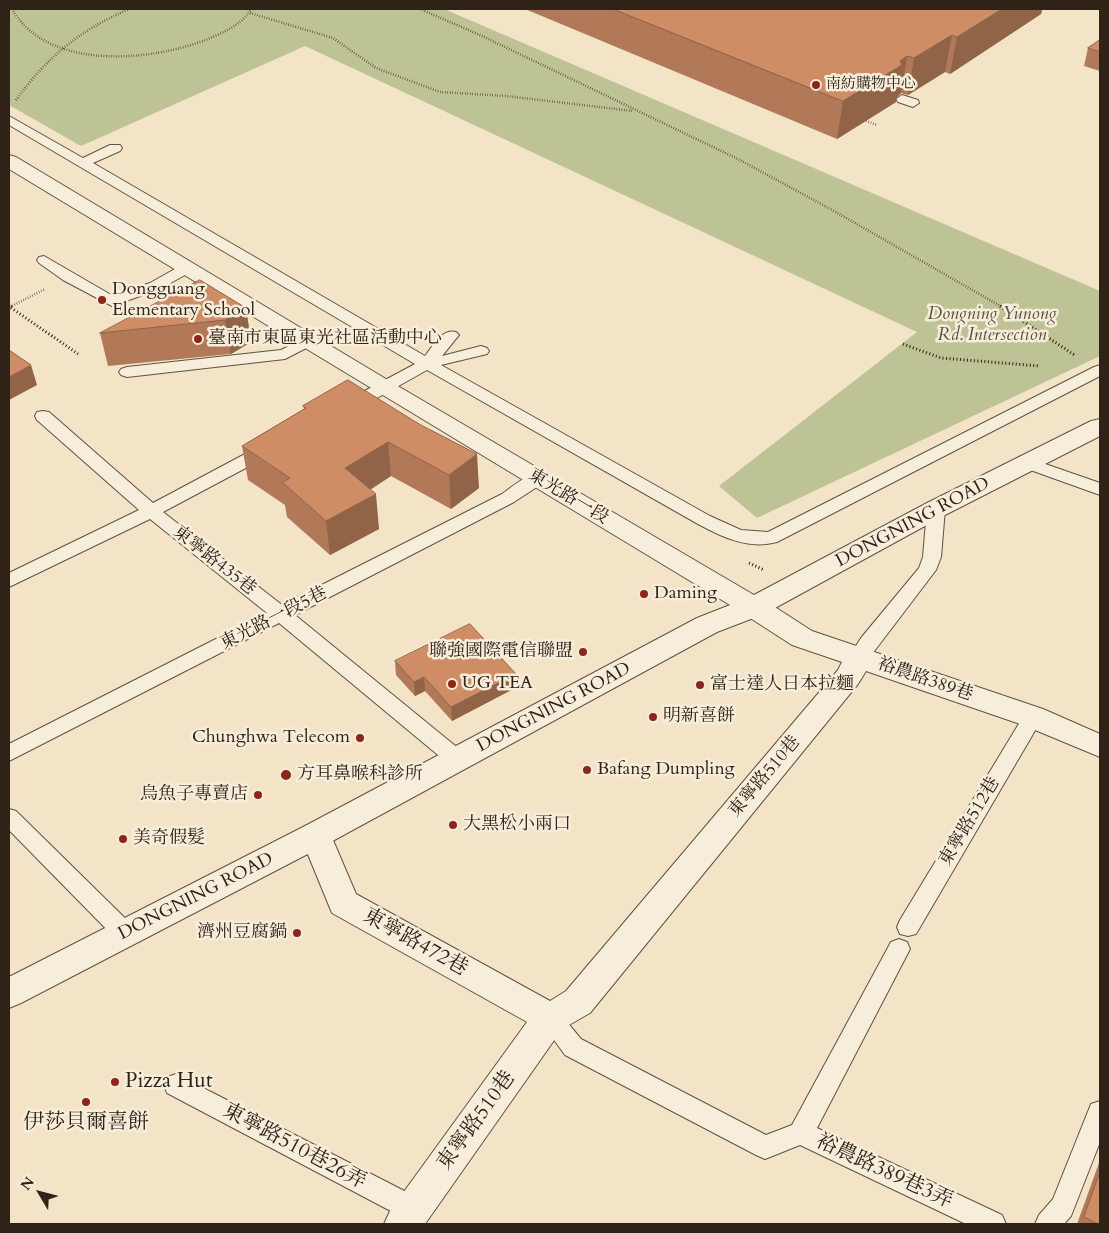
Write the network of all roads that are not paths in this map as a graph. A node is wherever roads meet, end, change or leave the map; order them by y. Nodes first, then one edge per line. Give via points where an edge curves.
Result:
1 (9, 120) edge
2 (115, 148) dead end
3 (9, 161) edge
4 (82, 163) junction
5 (44, 260) dead end
6 (187, 268) junction
7 (451, 335) dead end
8 (309, 342) junction
9 (481, 351) dead end
10 (427, 364) junction
11 (1100, 371) edge
12 (128, 372) dead end
13 (383, 387) junction
14 (335, 414) edge
15 (44, 416) dead end
16 (1100, 426) edge
17 (283, 442) edge
18 (1028, 463) junction
19 (538, 479) junction
20 (1100, 489) edge
21 (936, 509) junction
22 (151, 511) junction
23 (9, 581) edge
24 (754, 607) junction
25 (282, 615) junction
26 (858, 657) junction
27 (1033, 717) junction
28 (1100, 746) edge
29 (9, 754) edge
30 (457, 759) junction
31 (9, 817) edge
32 (316, 836) junction
33 (908, 927) dead end
34 (125, 933) junction
35 (899, 949) dead end
36 (9, 993) edge
37 (550, 1018) junction
38 (176, 1085) dead end
39 (1100, 1112) edge
40 (801, 1133) junction
41 (408, 1217) edge
42 (993, 1224) edge
43 (1048, 1224) edge

1 - 4 lane
2 - 4 lane
3 - 6 street, 東光路一段
4 - 10 lane
5 - 6 lane via 112,301 154,286
6 - 8 street, 東光路一段
7 - 10 lane
8 - 12 lane via 285,354
8 - 13 street, 東光路一段
9 - 10 lane
10 - 11 lane via 704,520 750,539 771,538
10 - 13 lane
13 - 14 lane
13 - 19 street, 東光路一段
15 - 22 lane, 東寧路435巷
16 - 18 street, DONGNING ROAD
17 - 22 lane
18 - 20 lane
18 - 21 street, DONGNING ROAD
19 - 24 street, 東光路一段
19 - 25 lane, 東光路一段5巷 via 508,498
21 - 24 street, DONGNING ROAD
21 - 26 lane, 東寧路510巷 via 932,557 927,570
22 - 23 lane
22 - 25 lane, 東寧路435巷
24 - 26 street, 裕農路389巷 via 802,638
24 - 30 street, DONGNING ROAD via 708,625
25 - 29 lane, 東光路一段5巷
25 - 30 lane, 東寧路435巷
26 - 27 street, 裕農路389巷
26 - 37 street, 東寧路510巷 via 848,677 578,1002
27 - 28 street, 裕農路389巷
27 - 33 lane, 東寧路512巷
30 - 32 street, DONGNING ROAD
31 - 34 lane
32 - 34 street, DONGNING ROAD
32 - 37 street, 東寧路472巷 via 343,903
34 - 36 street, DONGNING ROAD
35 - 40 lane
37 - 40 lane via 573,1047 765,1147
37 - 41 street, 東寧路510巷
38 - 41 lane, 東寧路510巷26弄
39 - 43 lane via 1062,1208
40 - 42 lane, 裕農路389巷3弄

